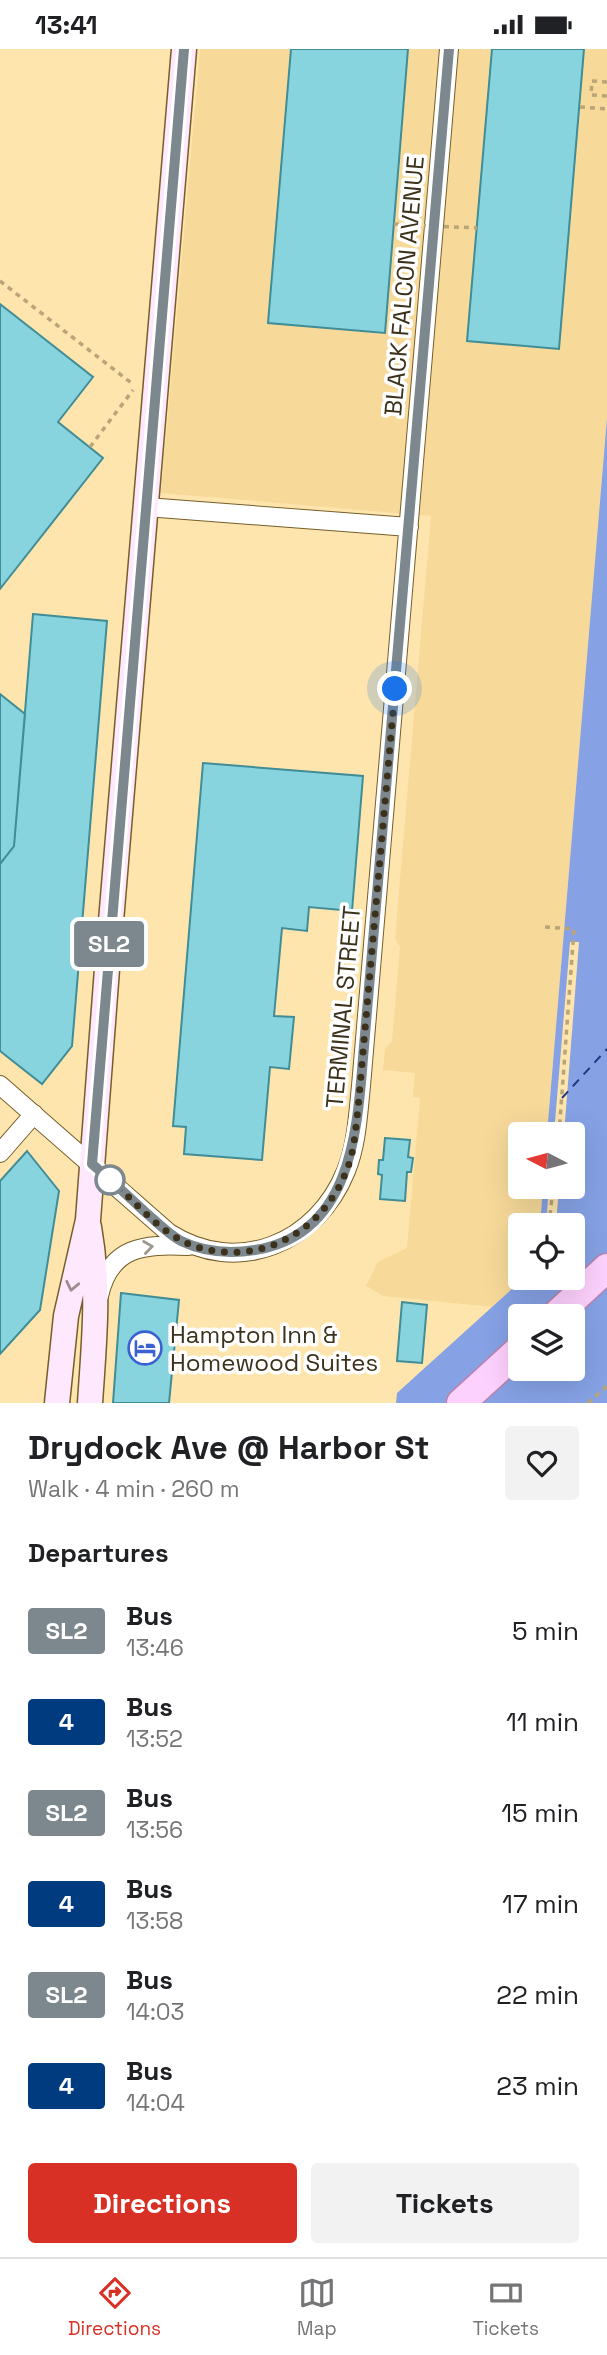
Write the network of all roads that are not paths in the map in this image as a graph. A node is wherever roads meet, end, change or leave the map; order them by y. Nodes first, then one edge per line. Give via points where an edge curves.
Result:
1 (184, 49) edge
2 (449, 49) edge
3 (146, 507) junction
4 (409, 527) junction
5 (0, 1085) edge
6 (34, 1114) junction
7 (0, 1153) edge
8 (92, 1164) junction
9 (88, 1220) junction
10 (195, 1246) junction
11 (607, 1268) edge
12 (568, 1304) edge
13 (96, 1314) junction
14 (508, 1360) edge
15 (57, 1403) edge
16 (90, 1403) edge
17 (461, 1403) edge

1 - 3 street
2 - 4 street, BLACK FALCON AVENUE
3 - 4 street
3 - 8 street
4 - 10 street, TERMINAL STREET via 351,1158 317,1217 286,1240 247,1251
5 - 6 street, TERMINAL STREET
6 - 7 street
6 - 8 street, TERMINAL STREET
8 - 9 street
8 - 10 street, TERMINAL STREET via 163,1229
9 - 13 street
9 -> 15 street via 66,1315
13 -> 10 street via 104,1280 123,1255 142,1247
11 - 12 main road
13 - 16 street
14 - 17 main road

